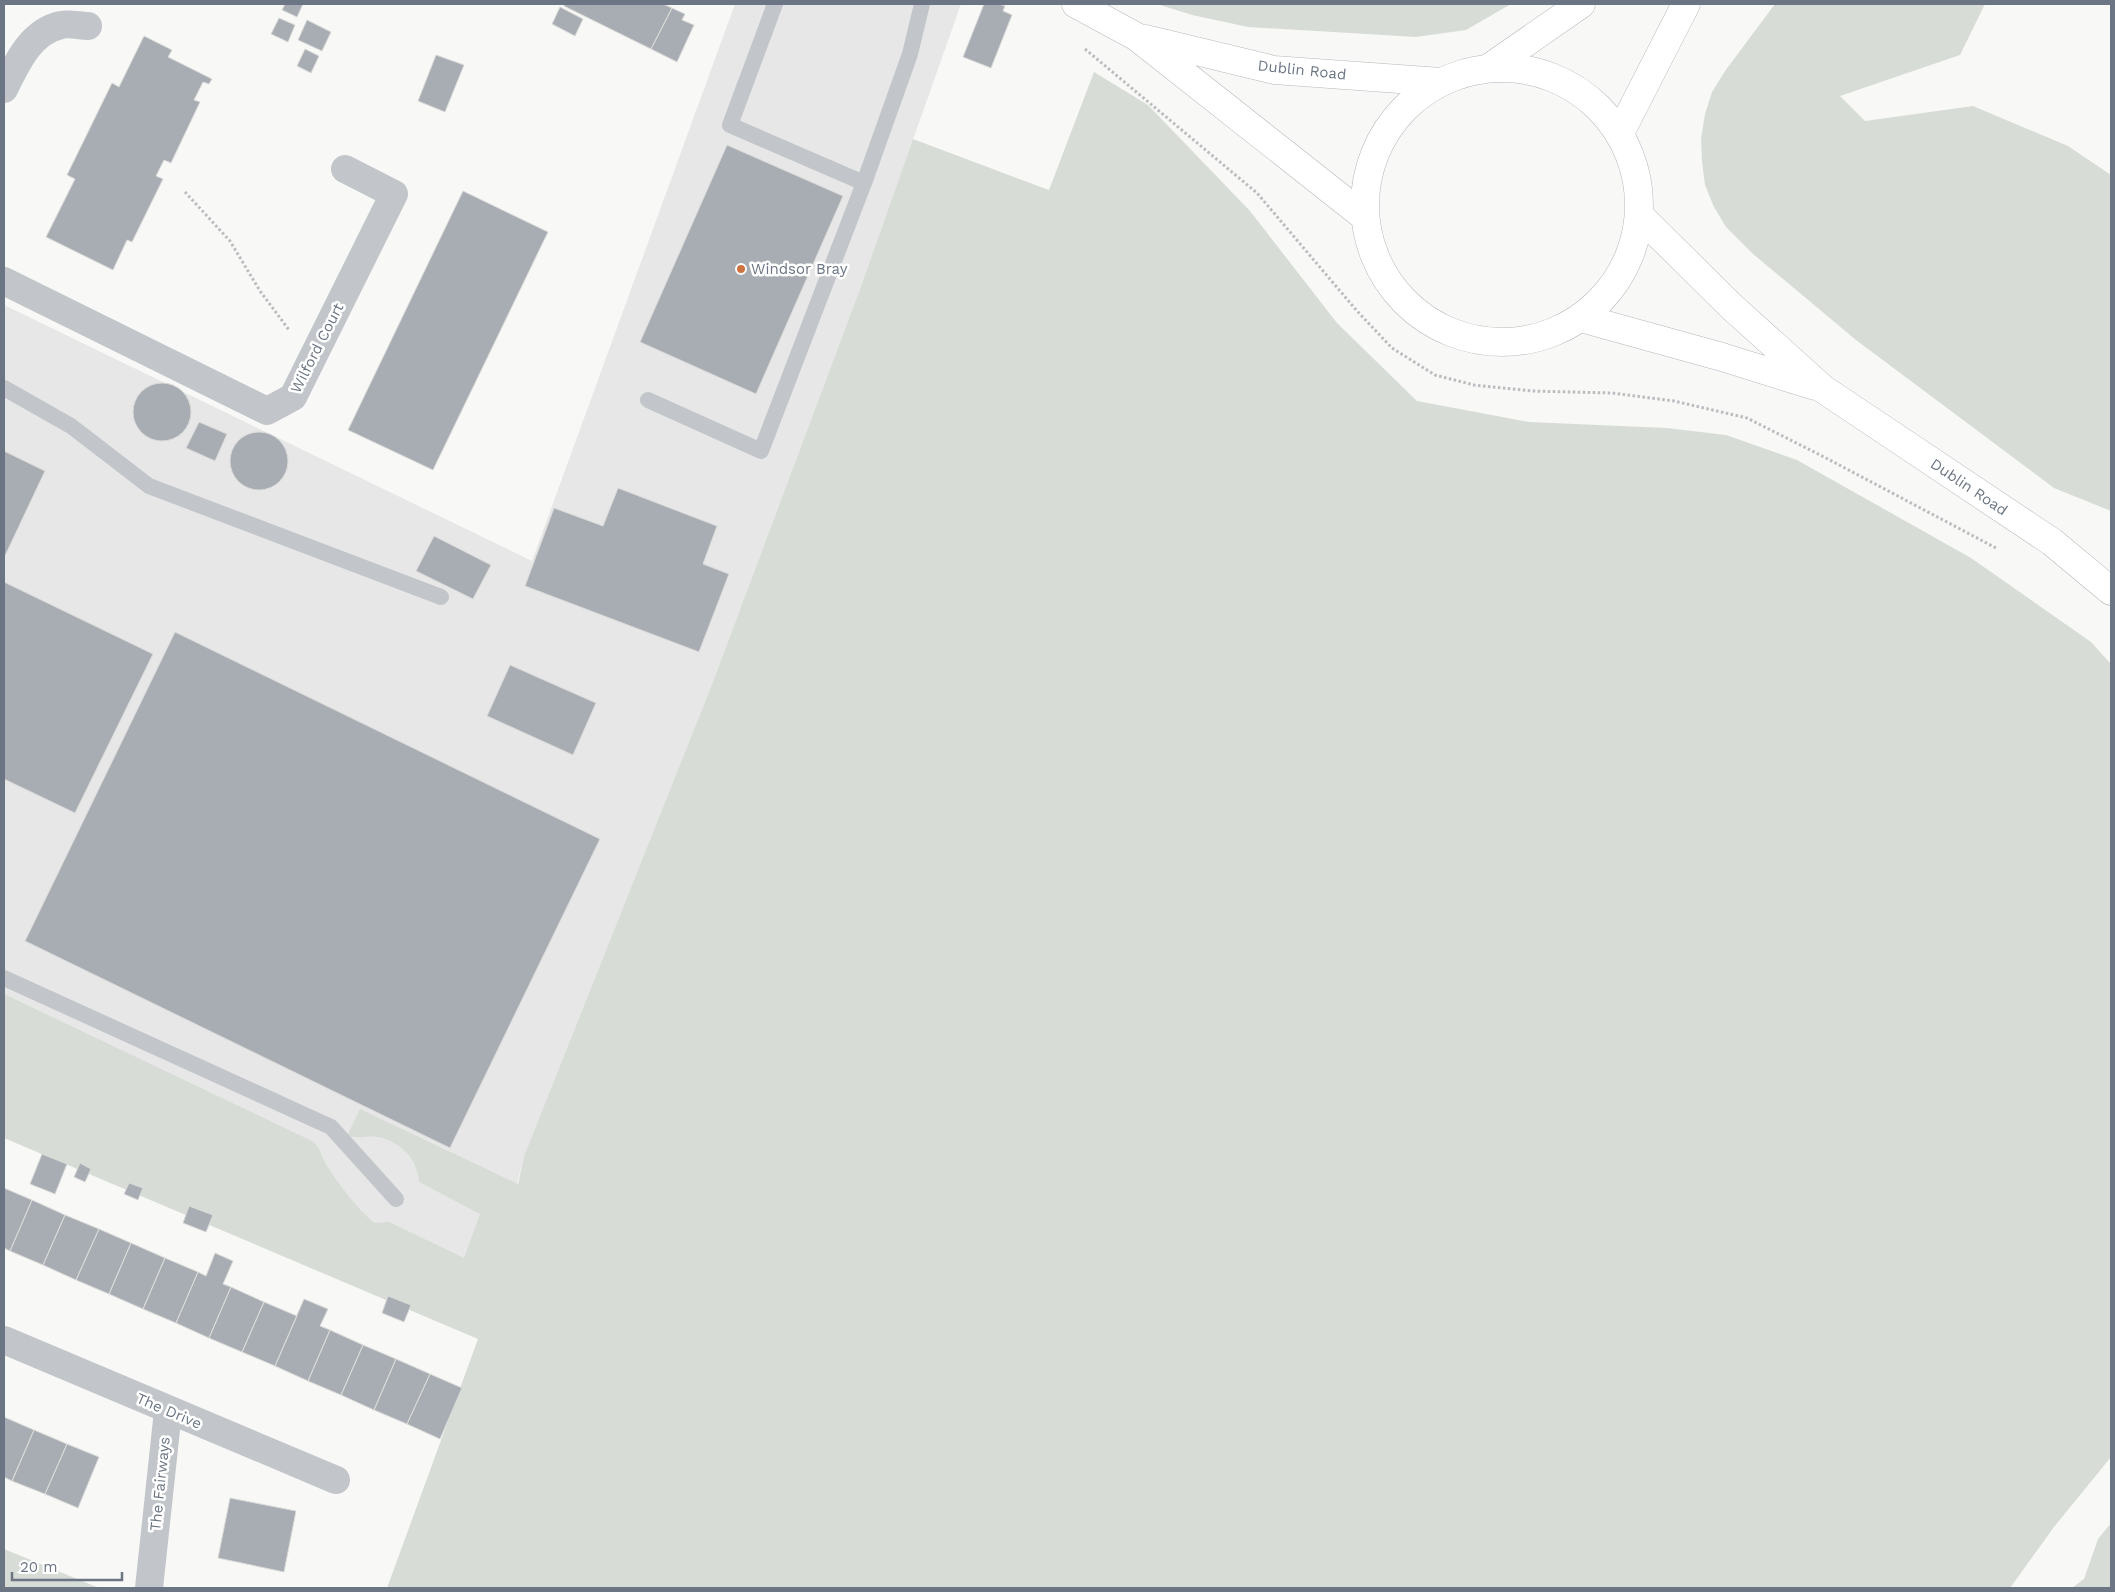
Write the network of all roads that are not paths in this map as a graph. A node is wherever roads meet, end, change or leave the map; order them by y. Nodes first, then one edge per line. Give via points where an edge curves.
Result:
1 (776, 4) edge
2 (922, 4) edge
3 (1076, 4) edge
4 (1581, 4) edge
5 (1686, 4) edge
6 (88, 26) dead end
7 (1137, 37) junction
8 (1489, 68) junction
9 (1440, 82) junction
10 (4, 89) edge
11 (1620, 133) junction
12 (345, 169) dead end
13 (864, 183) junction
14 (1639, 214) junction
15 (1365, 217) junction
16 (4, 281) edge
17 (1581, 318) junction
18 (4, 388) edge
19 (1823, 389) junction
20 (648, 400) dead end
21 (2111, 591) edge
22 (441, 597) dead end
23 (4, 978) edge
24 (396, 1198) dead end
25 (4, 1340) edge
26 (168, 1410) junction
27 (336, 1480) dead end
28 (149, 1588) edge

1 - 13 lane via 730,125
2 - 13 lane via 910,54
3 - 7 main road, Dublin Road
4 - 8 main road
5 - 11 main road
6 - 10 street via 62,25 38,35 20,58
7 - 9 main road, Dublin Road via 1274,70
7 - 15 main road, Dublin Road
8 - 9 main road
8 - 11 main road via 1530,70 1569,85 1602,110
9 - 15 main road via 1414,100 1392,123 1376,151 1366,183
11 - 14 main road via 1637,176
12 - 16 street, Wilford Court via 394,194 293,397 267,411
13 - 20 lane via 761,452
14 - 17 main road via 1633,247 1619,277 1602,300
14 - 19 main road, Dublin Road via 1732,307
15 - 17 main road via 1375,258 1394,291 1421,317 1454,334 1489,342 1524,341 1554,332
17 - 19 main road, Dublin Road
18 - 22 lane via 71,426 149,486
19 - 21 main road, Dublin Road via 2052,542
23 - 24 lane via 331,1127
25 - 26 street, The Drive
26 - 27 street, The Drive
26 - 28 street, The Fairways

